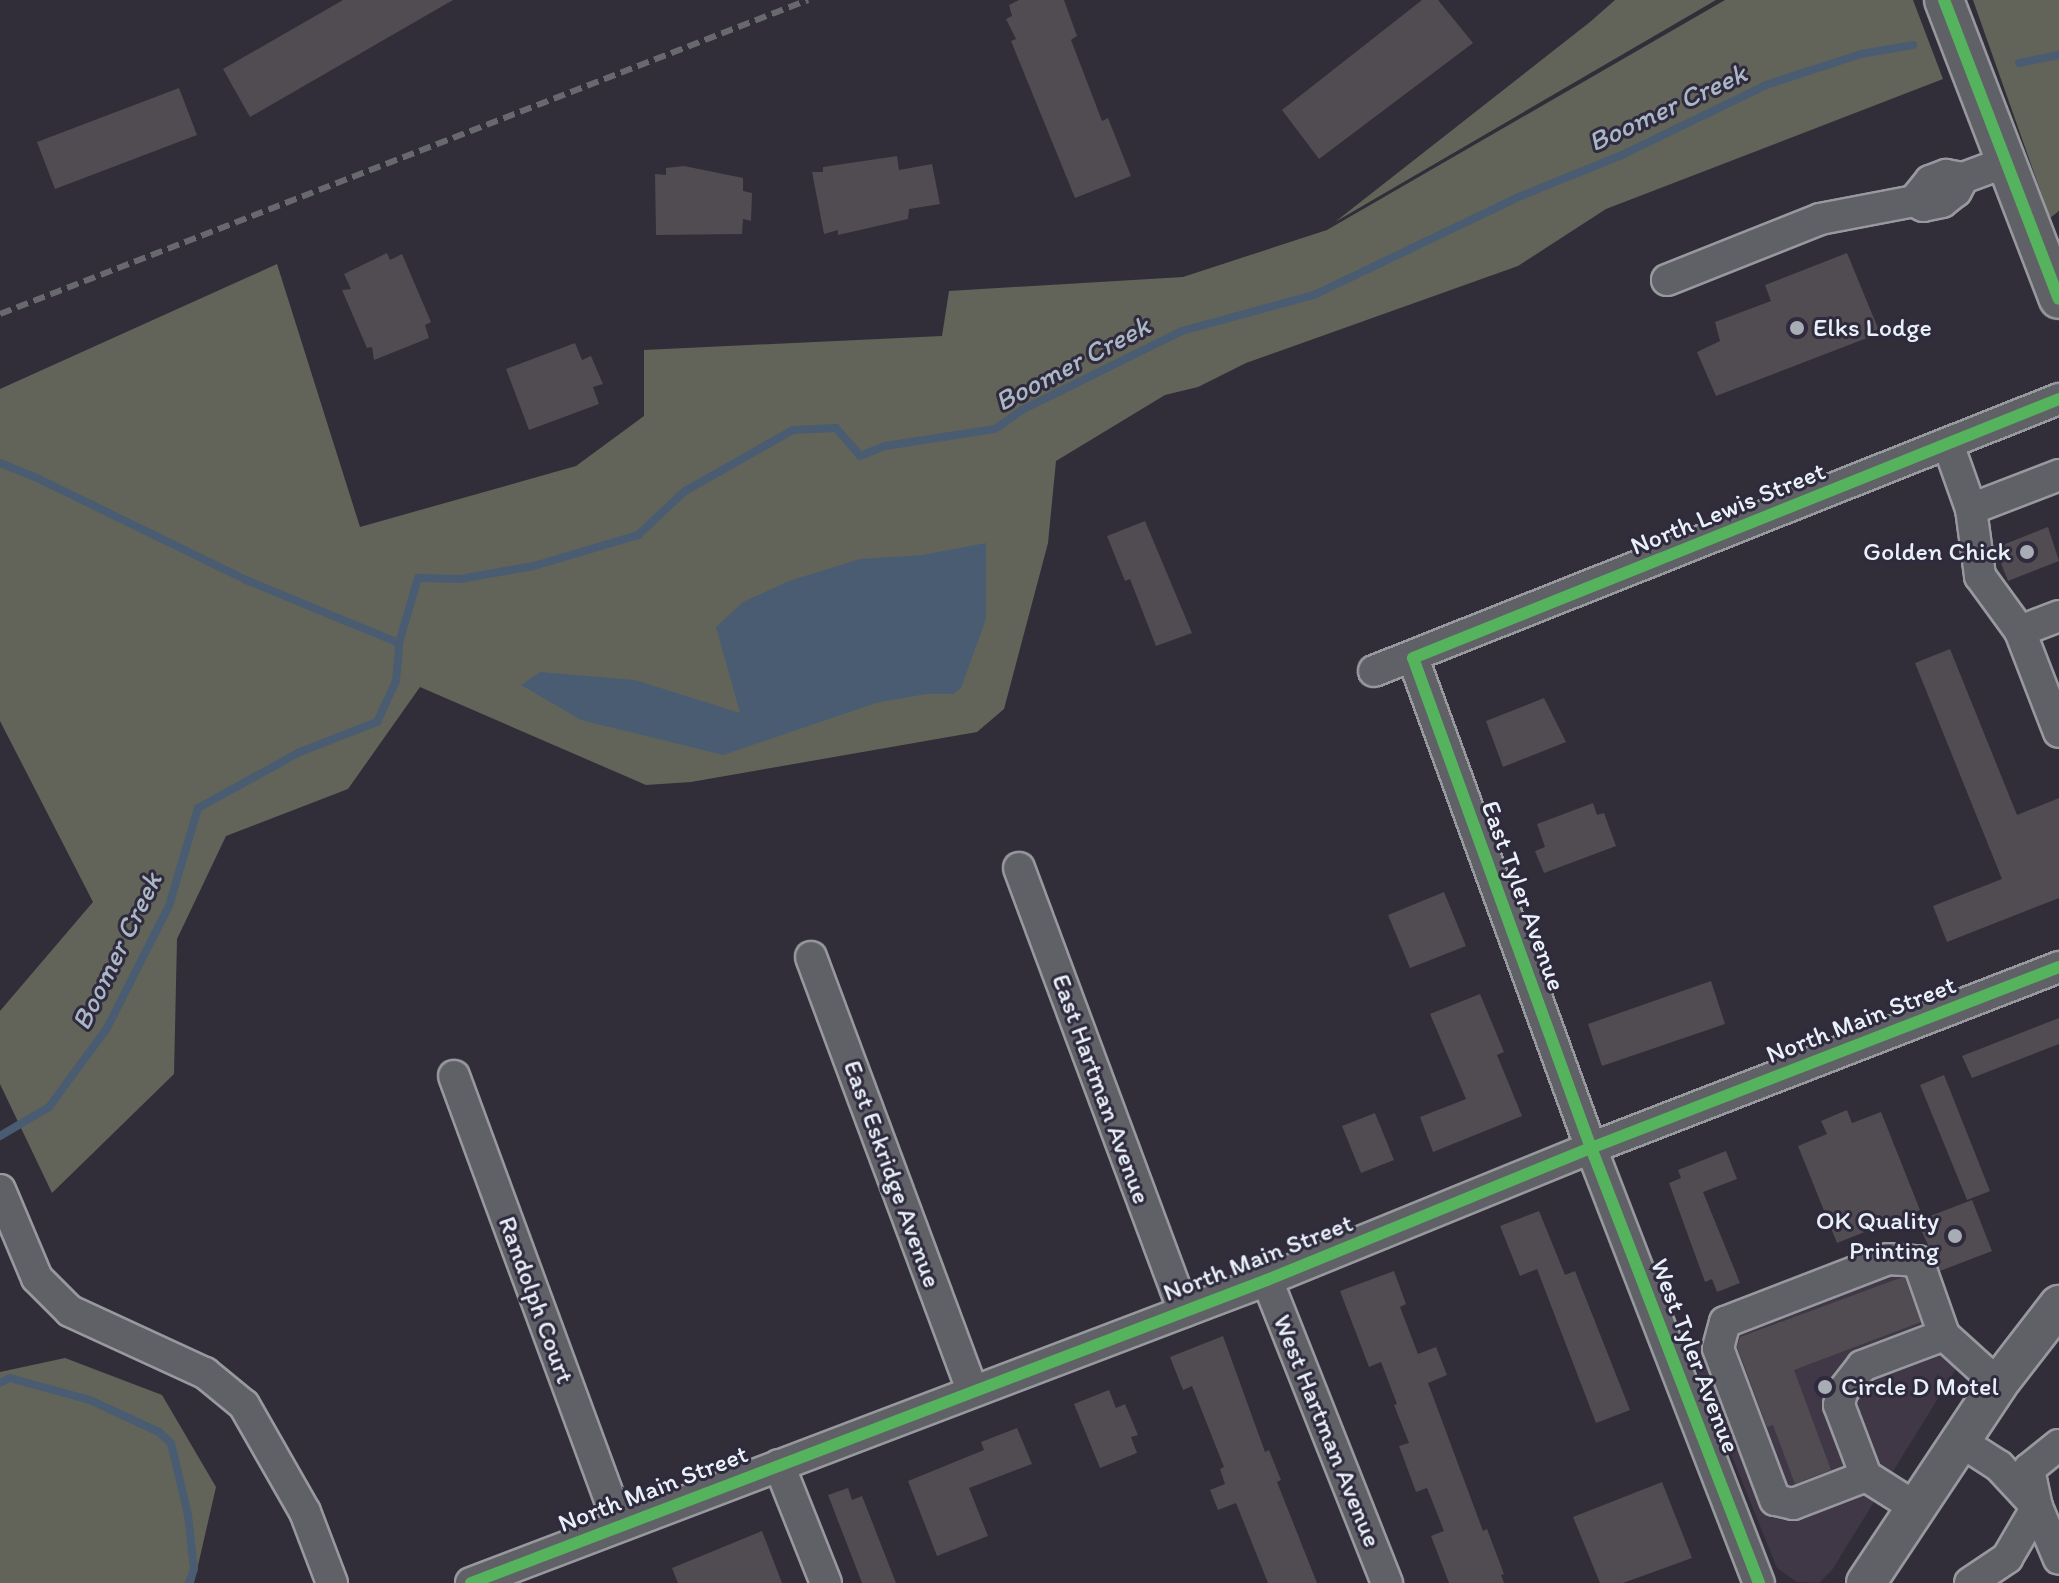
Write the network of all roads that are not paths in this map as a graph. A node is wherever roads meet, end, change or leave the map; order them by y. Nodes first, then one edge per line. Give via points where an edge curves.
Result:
1 (1944, 0) edge
2 (2006, 162) junction
3 (2050, 247) edge
4 (1667, 280) dead end
5 (2059, 299) edge
6 (2059, 399) edge
7 (1948, 444) junction
8 (2059, 475) edge
9 (1971, 509) junction
10 (2059, 616) edge
11 (2020, 631) junction
12 (1413, 658) junction
13 (1374, 671) dead end
14 (2053, 699) edge
15 (2059, 732) edge
16 (1019, 868) dead end
17 (811, 957) dead end
18 (2059, 967) edge
19 (454, 1076) dead end
20 (1591, 1148) junction
21 (0, 1190) edge
22 (1267, 1280) junction
23 (2059, 1305) edge
24 (1184, 1311) junction
25 (1944, 1335) junction
26 (1998, 1384) junction
27 (972, 1391) junction
28 (1960, 1441) junction
29 (2059, 1445) edge
30 (779, 1465) junction
31 (1866, 1476) junction
32 (1915, 1507) junction
33 (2037, 1507) junction
34 (619, 1524) junction
35 (2059, 1559) edge
36 (1760, 1582) edge
37 (1865, 1582) edge
38 (332, 1583) edge
39 (471, 1583) edge
40 (826, 1583) edge
41 (1387, 1583) edge
42 (1970, 1583) edge

1 - 2 main road
2 - 3 main road
2 - 4 street via 1963,178 1946,175 1930,181 1914,201 1820,219
3 - 5 main road
6 - 7 street, North Lewis Street
7 - 9 street
7 - 12 street, North Lewis Street
8 - 9 street
9 - 11 street via 1980,576
10 - 11 street
11 - 14 street
12 - 13 street
12 - 20 street, East Tyler Avenue
14 - 15 street
16 - 24 street, East Hartman Avenue
17 - 27 street, East Eskridge Avenue
18 - 20 street, North Main Street
19 - 34 street, Randolph Court
20 - 22 street, North Main Street
20 - 36 street, West Tyler Avenue
21 - 38 street via 37,1278 70,1311 205,1373 244,1405 305,1512
22 - 24 street, North Main Street
22 - 41 street, West Hartman Avenue
23 - 26 main road
24 - 27 street, North Main Street
25 - 26 street
25 - 31 street via 1862,1366 1842,1392 1839,1405
25 - 31 street via 1918,1261 1888,1259 1725,1322 1718,1348 1775,1500 1793,1504
26 - 28 main road
27 - 30 street, North Main Street
28 - 32 main road
28 - 33 street via 1999,1466
29 - 33 street via 2029,1469
30 - 34 street, North Main Street
30 - 40 street
31 - 32 street
32 - 37 main road
33 - 35 street
33 - 42 street via 2007,1558
34 - 39 street, North Main Street

